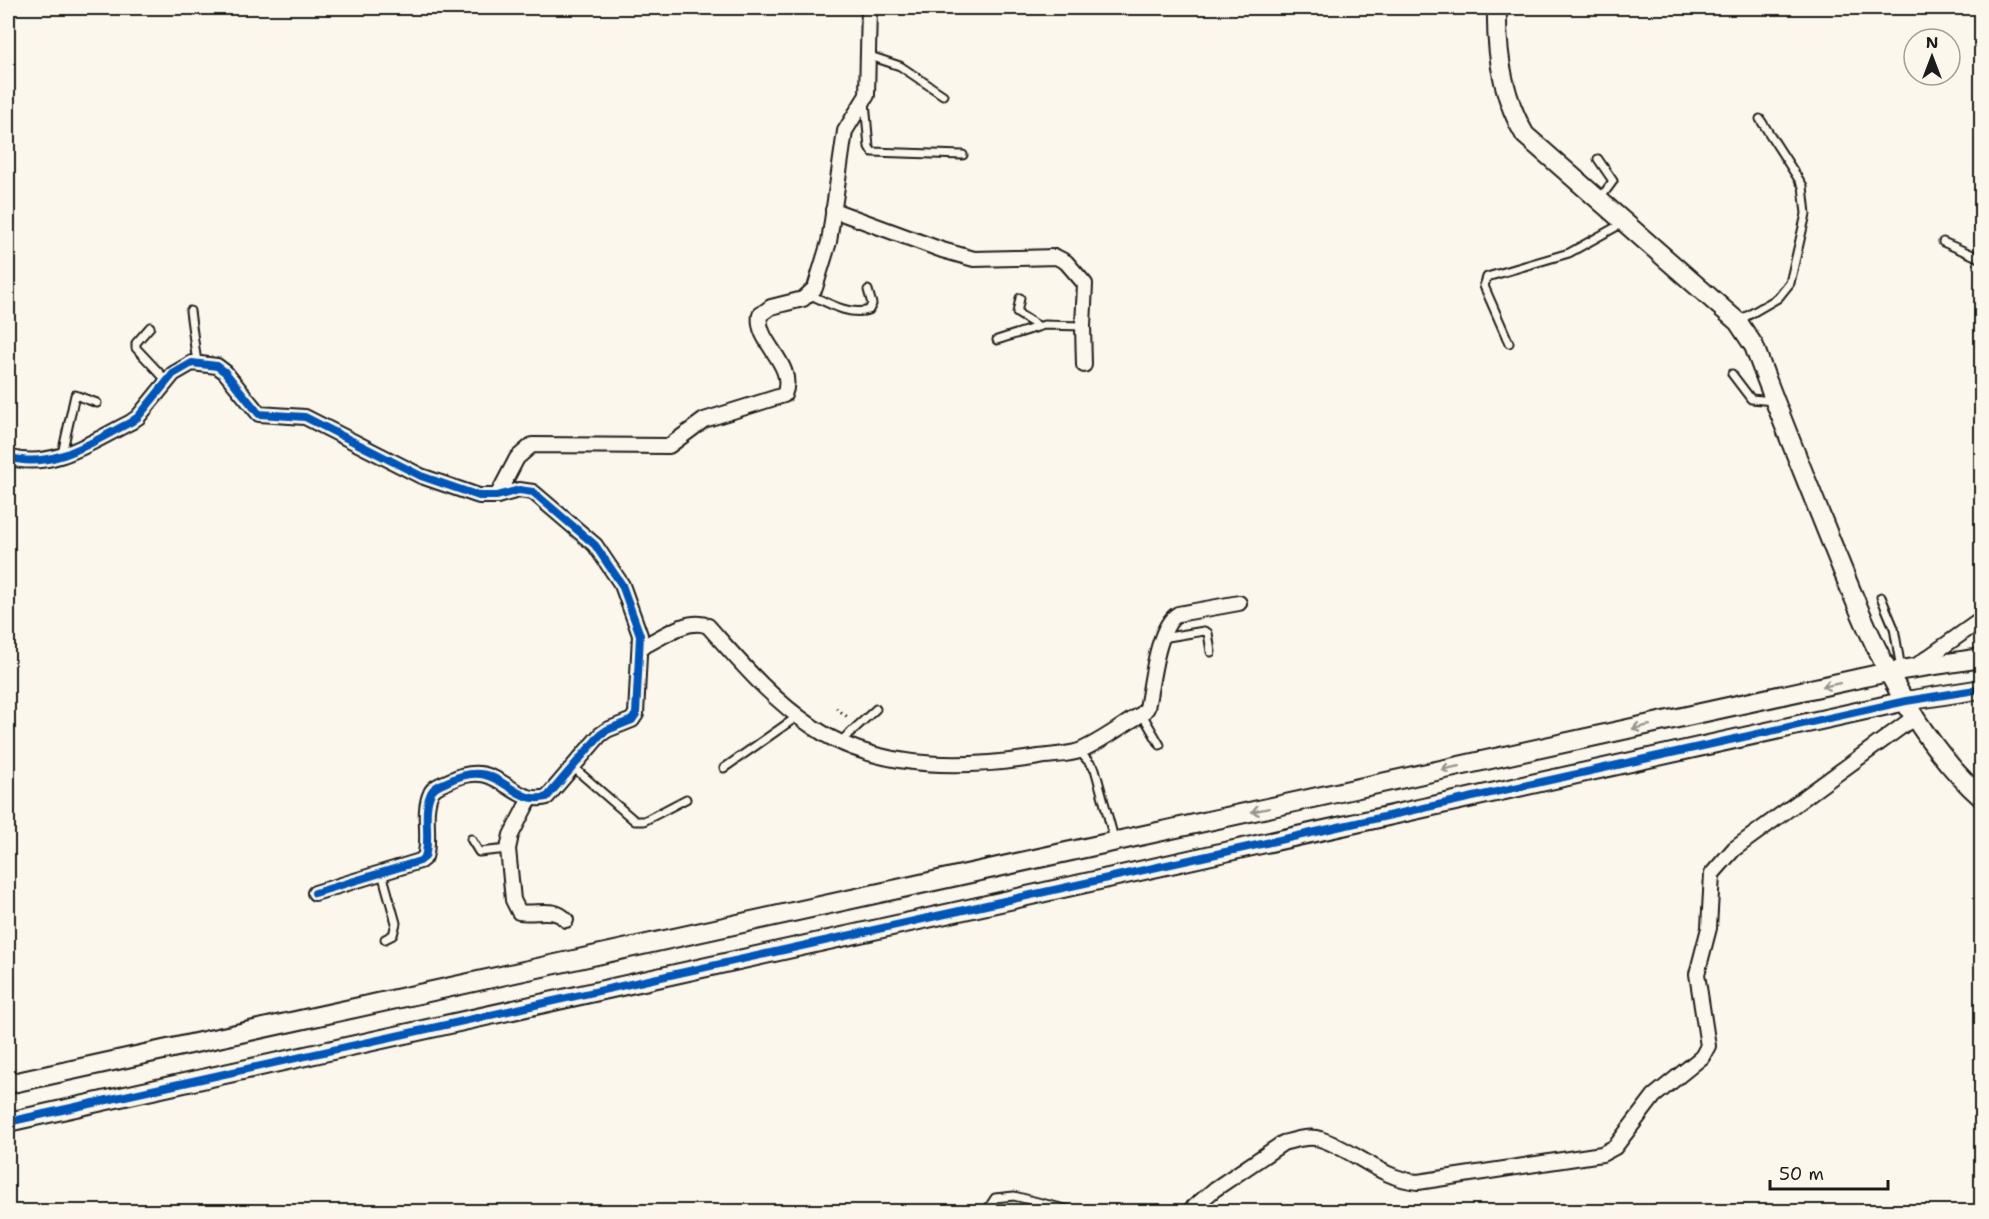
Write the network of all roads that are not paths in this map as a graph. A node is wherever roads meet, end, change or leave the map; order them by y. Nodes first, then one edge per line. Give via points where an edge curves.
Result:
1 (868, 8) edge
2 (1497, 8) edge
3 (867, 55) junction
4 (943, 95) dead end
5 (865, 102) junction
6 (1760, 119) dead end
7 (963, 155) dead end
8 (1598, 159) dead end
9 (1599, 200) junction
10 (833, 210) junction
11 (1625, 222) junction
12 (1943, 242) dead end
13 (1982, 259) edge
14 (868, 290) dead end
15 (810, 295) junction
16 (1020, 298) dead end
17 (190, 311) dead end
18 (1738, 322) junction
19 (1038, 326) junction
20 (1083, 326) junction
21 (150, 327) dead end
22 (997, 340) dead end
23 (1509, 343) dead end
24 (197, 363) junction
25 (1084, 365) dead end
26 (1732, 374) dead end
27 (167, 381) junction
28 (1774, 401) junction
29 (98, 403) dead end
30 (8, 457) edge
31 (62, 457) junction
32 (497, 496) junction
33 (1881, 597) dead end
34 (1239, 603) dead end
35 (1982, 619) edge
36 (1162, 638) junction
37 (642, 647) junction
38 (1211, 652) dead end
39 (1982, 658) edge
40 (1900, 670) junction
41 (1982, 689) edge
42 (876, 709) dead end
43 (1911, 709) junction
44 (1142, 714) junction
45 (798, 716) junction
46 (840, 742) junction
47 (1160, 746) dead end
48 (1079, 751) junction
49 (573, 767) junction
50 (724, 768) dead end
51 (530, 798) junction
52 (1982, 798) edge
53 (686, 799) dead end
54 (471, 839) dead end
55 (1115, 842) junction
56 (508, 849) junction
57 (382, 873) junction
58 (315, 892) dead end
59 (566, 920) dead end
60 (385, 939) dead end
61 (8, 1084) edge
62 (8, 1122) edge
63 (986, 1212) edge
64 (1077, 1212) edge
65 (1188, 1212) edge

1 - 3 street
2 - 9 street via 1501,75 1516,119 1525,135
3 - 4 lane via 900,66
3 - 5 street
5 - 7 lane via 872,152
5 - 10 street via 844,130
6 - 18 lane via 1803,186 1806,214 1790,283 1778,298
8 - 9 lane via 1613,181
9 - 11 street
10 - 15 street via 829,242
10 - 20 street via 974,259 1056,257 1066,262 1085,284
11 - 18 street
11 - 23 lane via 1569,253 1487,277 1484,286
12 - 13 lane
14 - 15 lane via 872,304 863,312
15 - 32 street via 771,307 760,315 760,327 783,366 784,395 704,420 669,446 532,446 517,458
16 - 19 lane via 1017,313
17 - 24 lane
18 - 28 street via 1754,346
19 - 20 lane
19 - 22 lane
20 - 25 street
21 - 27 lane via 136,348
24 - 27 street via 181,367
24 - 32 street via 217,366 225,372 259,414 305,417 432,481 479,496
26 - 28 lane via 1751,399
27 - 31 street via 138,417
28 - 40 street via 1868,632
29 - 31 lane via 75,395
30 - 31 street via 29,461
32 - 37 street via 519,489 533,492 595,545 622,585
33 - 40 lane via 1894,628
34 - 36 street via 1178,614 1171,618
35 - 40 street
36 - 38 lane via 1204,631 1208,633
36 - 44 street via 1147,708
37 - 45 street via 700,622 708,626 765,690
37 - 49 street via 636,714 632,720 607,730
39 - 40 street
40 - 43 street
40 -> 55 street
41 - 43 street
42 - 46 lane
43 - 52 street via 1963,781
43 - 62 street
43 - 65 street via 1734,849 1712,874 1709,928 1697,974 1708,1046 1702,1057 1648,1102 1615,1147 1602,1154 1418,1182 1388,1175 1319,1138 1295,1140 1283,1143
44 - 47 lane
44 - 48 street
45 - 46 street
45 - 50 lane
46 - 48 street via 897,760 954,765 1003,763
48 - 55 lane via 1095,769
49 - 51 street via 547,797
49 - 53 lane via 635,820 644,820
51 - 56 street
51 - 57 street via 480,772 463,774 434,788 429,798 425,857
54 - 56 lane via 478,852
55 - 61 street
56 - 59 street via 515,908 525,913 554,912
57 - 58 street
57 - 60 lane via 396,923 393,935
63 - 64 lane via 995,1198 1014,1196

